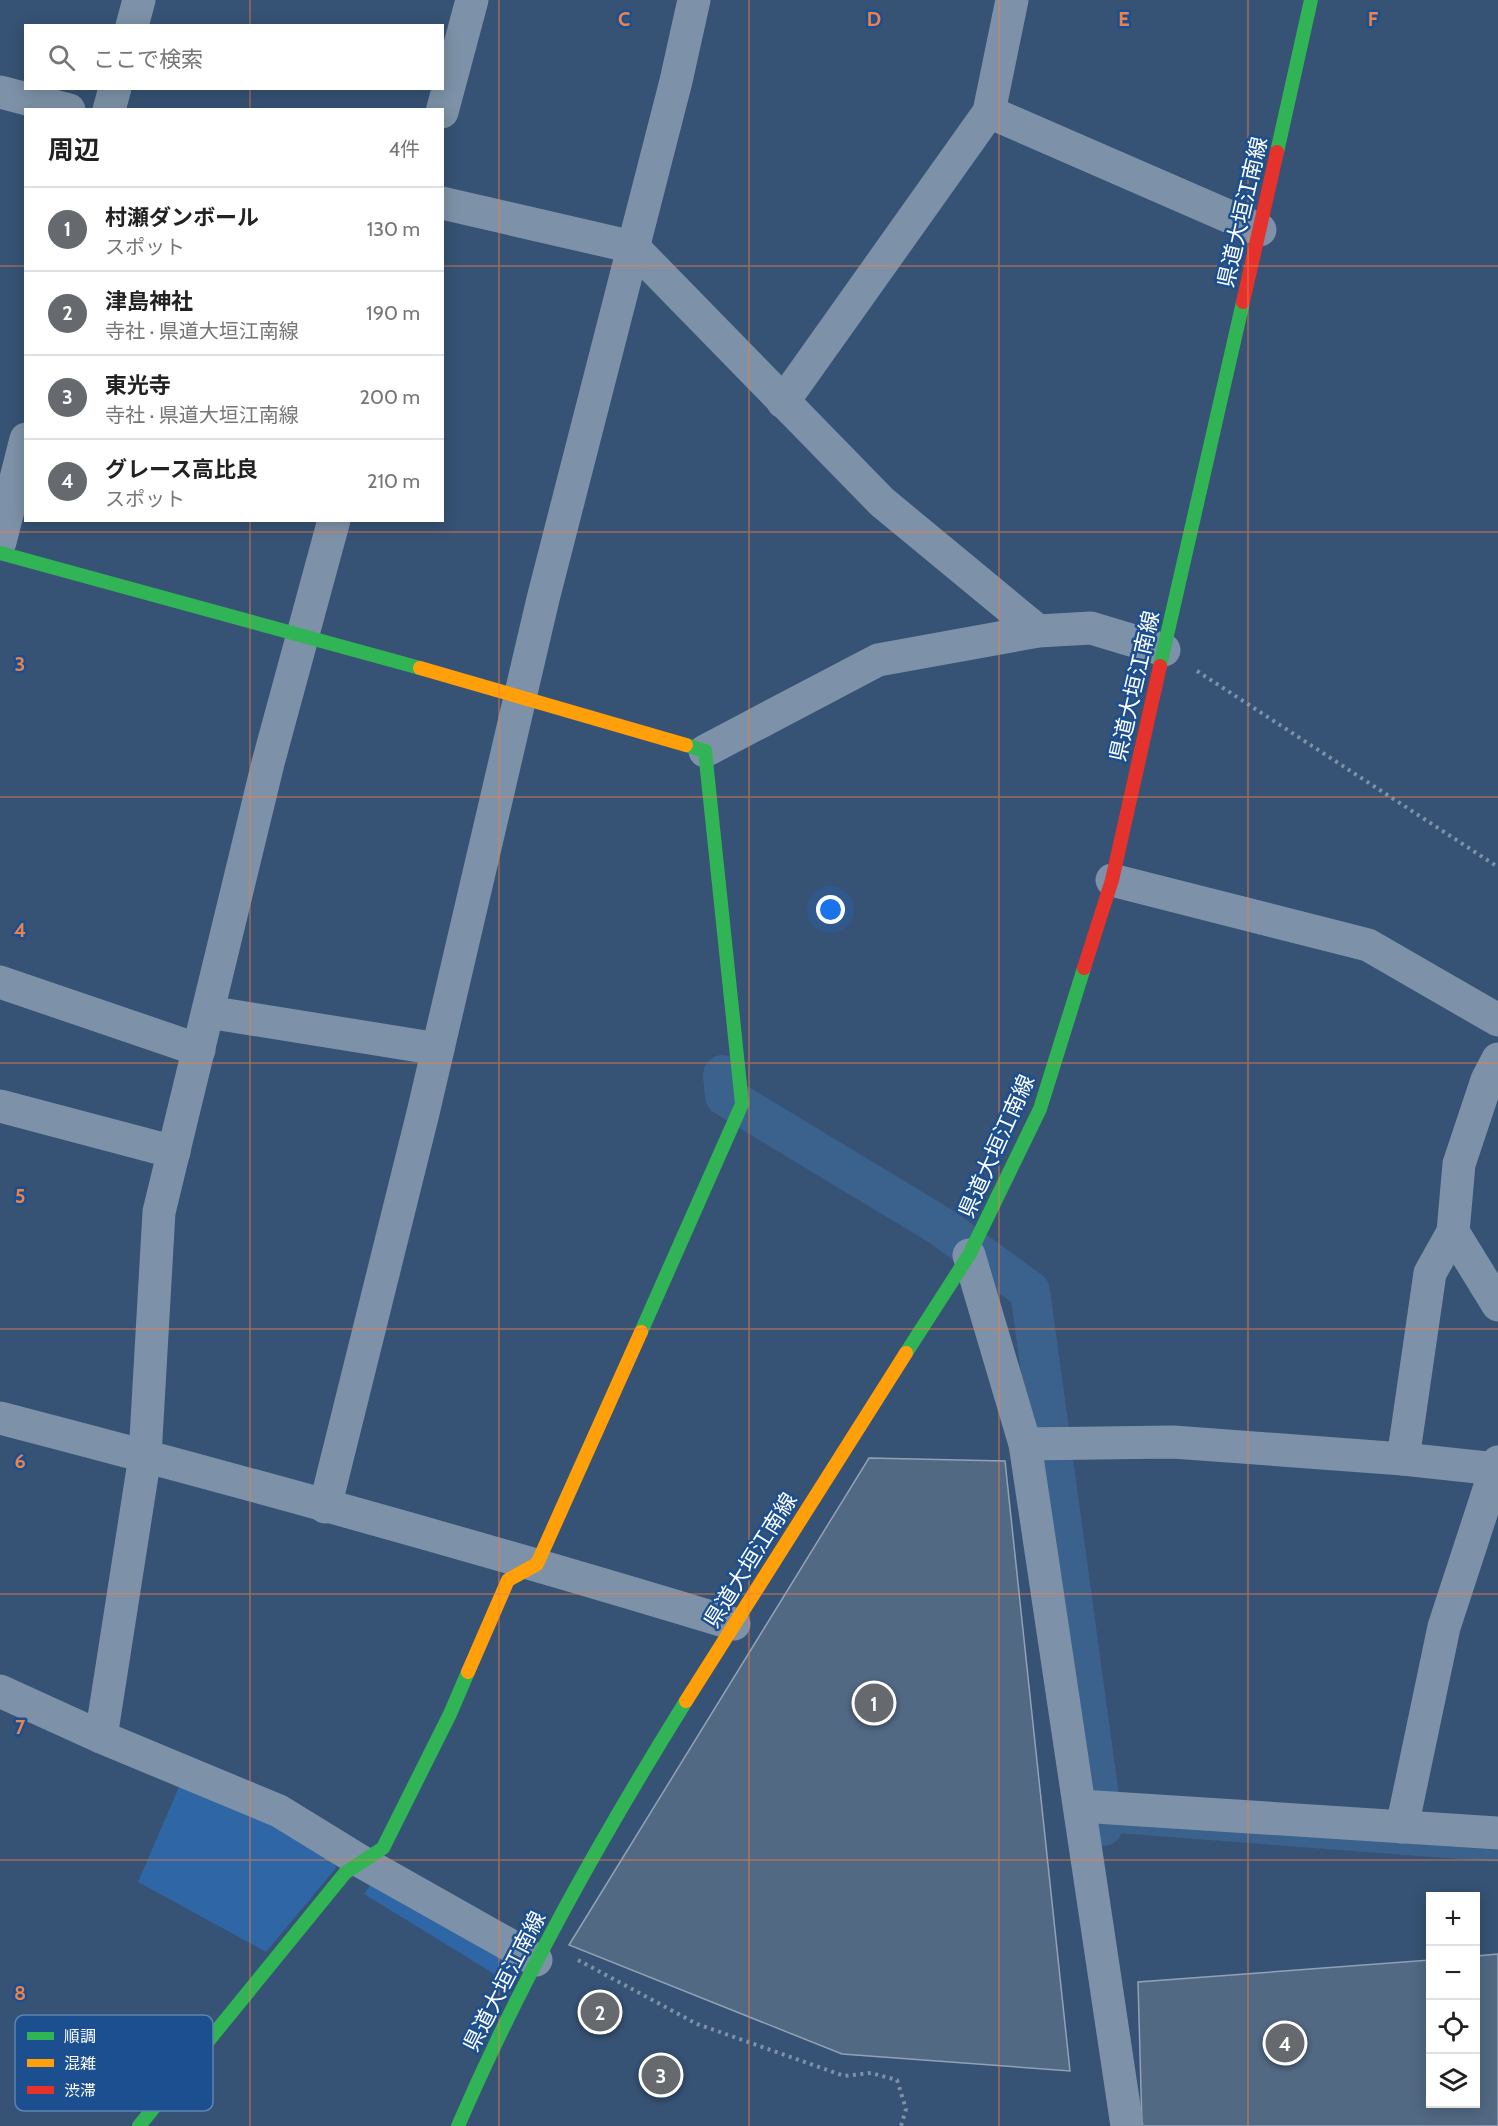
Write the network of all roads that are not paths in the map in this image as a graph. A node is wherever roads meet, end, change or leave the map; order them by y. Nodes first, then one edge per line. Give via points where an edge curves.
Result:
1 (139, 0) edge
2 (471, 0) edge
3 (694, 0) edge
4 (1012, 0) edge
5 (1311, 0) edge
6 (133, 24) edge
7 (115, 90) edge
8 (0, 92) edge
9 (61, 108) edge
10 (110, 108) edge
11 (443, 108) edge
12 (988, 112) junction
13 (444, 203) edge
14 (1260, 230) junction
15 (633, 247) junction
16 (783, 402) junction
17 (24, 447) edge
18 (333, 522) edge
19 (0, 542) edge
20 (0, 553) edge
21 (1038, 631) junction
22 (302, 636) junction
23 (1164, 650) junction
24 (520, 696) junction
25 (705, 751) junction
26 (1112, 880) junction
27 (0, 981) edge
28 (208, 1012) junction
29 (1498, 1020) edge
30 (438, 1049) junction
31 (199, 1050) junction
32 (1498, 1059) edge
33 (0, 1106) edge
34 (174, 1152) junction
35 (1453, 1232) junction
36 (969, 1255) junction
37 (1498, 1305) edge
38 (0, 1418) edge
39 (1025, 1444) junction
40 (145, 1456) junction
41 (1403, 1459) junction
42 (1497, 1465) edge
43 (325, 1507) junction
44 (537, 1564) junction
45 (734, 1624) junction
46 (0, 1690) edge
47 (101, 1737) junction
48 (1080, 1806) junction
49 (1402, 1827) junction
50 (1498, 1833) edge
51 (362, 1862) junction
52 (541, 1951) junction
53 (213, 2035) edge
54 (151, 2111) edge
55 (139, 2126) edge
56 (458, 2126) edge
57 (1127, 2126) edge

1 - 6 street
2 - 11 street
3 - 15 street
4 - 12 street
5 - 14 main road, 県道大垣江南線
7 - 10 street
8 - 9 street
12 - 14 street
12 - 16 street
13 - 15 street
14 - 23 main road, 県道大垣江南線
15 - 16 street
15 - 24 street
16 - 21 street via 882,502
17 - 19 street
18 - 22 street
20 - 22 main road
21 - 23 street via 1091,628
21 - 25 street via 878,660
22 - 24 main road
22 - 28 street
23 - 26 main road, 県道大垣江南線
24 - 25 main road
24 - 30 street
25 - 44 main road via 742,1104
26 - 29 street via 1368,945
26 - 36 main road, 県道大垣江南線 via 1040,1109
27 - 31 street
28 - 30 street
28 - 31 street
30 - 43 street
31 - 34 street
32 - 35 street via 1459,1164
33 - 34 street
34 - 40 street via 159,1212
35 - 37 street
35 - 41 street via 1430,1272
36 - 39 street
36 - 45 main road, 県道大垣江南線
38 - 40 street
39 - 41 street via 1173,1442
39 - 48 street
40 - 43 street
40 - 47 street
41 - 42 street
42 - 49 street via 1444,1627
43 - 44 street
44 - 45 street
44 - 51 main road via 508,1580 450,1714 383,1848
45 - 52 main road, 県道大垣江南線 via 634,1785
46 - 47 street
47 - 51 street via 279,1811
48 - 49 street
48 - 57 street
49 - 50 street
51 - 52 street
51 - 53 main road via 345,1873
52 - 56 main road, 県道大垣江南線
54 - 55 main road

